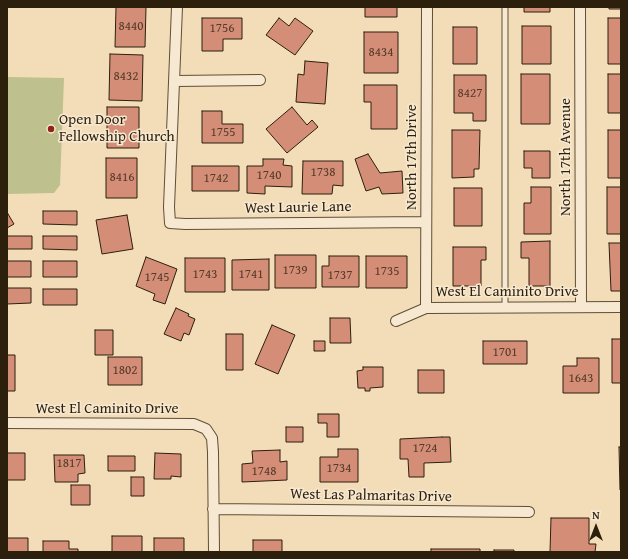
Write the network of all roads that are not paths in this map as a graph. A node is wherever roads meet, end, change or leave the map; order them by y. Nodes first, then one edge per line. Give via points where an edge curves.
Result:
1 (177, 7) edge
2 (427, 7) edge
3 (505, 7) edge
4 (580, 7) edge
5 (260, 80) dead end
6 (175, 81) junction
7 (426, 222) junction
8 (505, 307) junction
9 (581, 307) junction
10 (621, 307) edge
11 (426, 308) junction
12 (396, 321) dead end
13 (7, 423) edge
14 (213, 509) junction
15 (529, 512) dead end
16 (214, 552) edge

1 - 6 street
2 - 7 street, North 17th Drive
3 - 8 lane
4 - 9 street, North 17th Avenue
5 - 6 street
6 - 7 street, West Laurie Lane via 170,223
7 - 11 street, North 17th Drive
8 - 9 street, West El Caminito Drive
8 - 11 street, West El Caminito Drive
9 - 10 street, West El Caminito Drive
11 - 12 street, West El Caminito Drive
13 - 14 street, West El Caminito Drive via 194,424 206,428 212,438
14 - 15 street, West Las Palmaritas Drive
14 - 16 street

